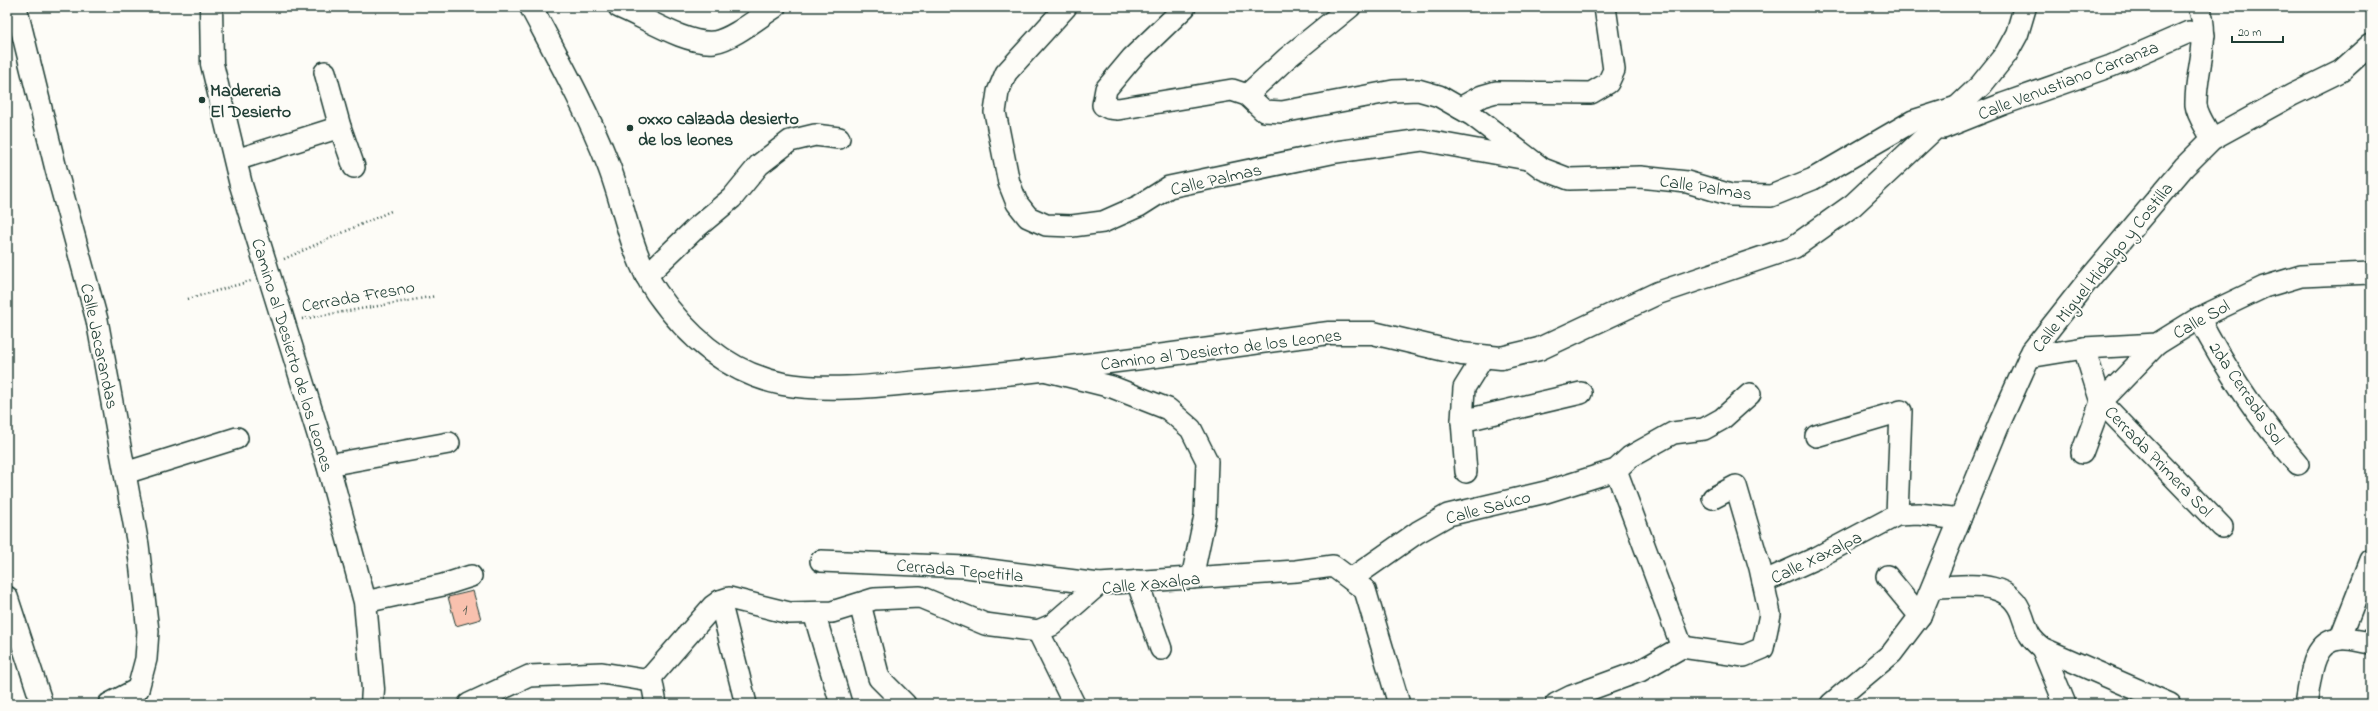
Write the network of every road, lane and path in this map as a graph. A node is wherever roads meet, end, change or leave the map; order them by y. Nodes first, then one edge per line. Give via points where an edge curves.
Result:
1 (16, 7) edge
2 (211, 7) edge
3 (531, 7) edge
4 (619, 7) edge
5 (775, 7) edge
6 (1066, 7) edge
7 (1185, 7) edge
8 (1350, 7) edge
9 (1605, 7) edge
10 (2025, 7) edge
11 (2199, 7) edge
12 (2204, 35) junction
13 (2371, 44) edge
14 (325, 72) dead end
15 (1247, 96) junction
16 (1960, 106) junction
17 (1460, 108) junction
18 (340, 127) junction
19 (1932, 132) junction
20 (839, 138) dead end
21 (2212, 139) junction
22 (236, 160) junction
23 (1531, 160) junction
24 (354, 167) dead end
25 (391, 211) dead end
26 (267, 272) junction
27 (646, 276) junction
28 (2369, 277) edge
29 (436, 296) dead end
30 (188, 299) dead end
31 (2199, 318) junction
32 (285, 322) junction
33 (2157, 344) junction
34 (2084, 348) junction
35 (1484, 356) junction
36 (2029, 357) junction
37 (1048, 371) junction
38 (1581, 393) dead end
39 (1750, 394) dead end
40 (2101, 402) junction
41 (1462, 421) junction
42 (1816, 436) dead end
43 (236, 438) dead end
44 (449, 443) dead end
45 (2082, 454) dead end
46 (2298, 464) dead end
47 (328, 465) junction
48 (1616, 470) junction
49 (1466, 472) dead end
50 (125, 473) junction
51 (1713, 498) dead end
52 (1897, 516) junction
53 (1960, 519) junction
54 (2222, 527) dead end
55 (2371, 560) edge
56 (821, 561) dead end
57 (471, 576) dead end
58 (1887, 576) dead end
59 (1192, 578) junction
60 (1351, 579) junction
61 (1136, 581) junction
62 (1763, 582) junction
63 (1099, 584) junction
64 (1933, 587) junction
65 (7, 597) edge
66 (720, 601) junction
67 (365, 602) junction
68 (860, 604) junction
69 (814, 613) junction
70 (1920, 616) junction
71 (1038, 631) junction
72 (2332, 641) junction
73 (2371, 643) edge
74 (1682, 647) junction
75 (2042, 648) junction
76 (1161, 649) dead end
77 (651, 677) junction
78 (143, 697) edge
79 (2068, 703) edge
80 (42, 704) edge
81 (109, 704) edge
82 (372, 704) edge
83 (469, 704) edge
84 (656, 704) edge
85 (746, 704) edge
86 (840, 704) edge
87 (905, 704) edge
88 (1074, 704) edge
89 (1399, 704) edge
90 (1556, 704) edge
91 (1831, 704) edge
92 (2170, 704) edge
93 (2306, 704) edge

1 - 50 street, Calle Jacarandas via 56,170 97,320
2 - 22 main road, Camino al Desierto de los Leones via 212,64
3 - 27 main road, Camino al Desierto de los Leones via 559,57 608,164 632,244
4 - 5 street via 683,36 714,42 745,27
6 - 23 street, Calle Palmas via 1006,73 998,92 995,112 1009,183 1017,202 1028,217 1046,225 1072,226 1103,222 1139,206 1168,188 1344,151 1422,140
7 - 15 street, Calle Palmas via 1132,58 1106,89 1103,105 1118,109 1232,90
8 - 15 street via 1287,58
9 - 17 street via 1614,70 1608,83 1591,93 1496,92 1482,96
10 - 16 main road, Camino al Desierto de los Leones via 2017,34 2006,54
11 - 12 street via 2204,21
12 - 19 street, Calle Venustiano Carranza via 2189,32 2111,66
12 - 21 street via 2196,106
13 - 21 street, Calle Miguel Hidalgo y Costilla via 2341,72 2292,95
14 - 18 street
15 - 17 street, Calle Palmas via 1264,111 1282,112 1393,92 1418,90 1439,96
16 - 19 main road, Camino al Desierto de los Leones
16 - 23 street, Calle Palmas via 1913,121 1813,179 1771,196 1731,195 1687,182 1640,177 1569,178 1543,169
17 - 23 street, Calle Palmas
18 - 22 street
18 - 24 street
19 - 35 main road, Camino al Desierto de los Leones via 1854,205 1794,247 1658,292 1539,349 1501,358
20 - 27 street via 815,135 790,141 759,165 732,198
21 - 36 street, Calle Miguel Hidalgo y Costilla via 2184,167 2085,284
22 - 26 main road, Camino al Desierto de los Leones
25 - 26 path
26 - 30 path
26 - 32 main road, Camino al Desierto de los Leones
27 - 37 main road, Camino al Desierto de los Leones via 681,324 719,358 755,376 784,384 861,386
28 - 31 street, Calle Sol via 2302,276 2264,287
29 - 32 path, Cerrada Fresno
31 - 33 street, Calle Sol
31 - 46 street, 2da Cerrada Sol via 2226,368
32 - 47 main road, Camino al Desierto de los Leones
33 - 34 street, Calle Sol
33 - 40 street
34 - 36 street, Calle Sol
34 - 40 street, Cerrada Primera Sol
35 - 37 main road, Camino al Desierto de los Leones via 1462,354 1374,333 1329,333
35 - 41 street via 1464,388
36 - 53 street, Calle Miguel Hidalgo y Costilla
37 - 59 street via 1112,387 1168,409 1191,430 1207,461 1205,516
38 - 41 street
39 - 48 street via 1722,419 1704,429 1673,433 1630,456
40 - 45 street
40 - 54 street, Cerrada Primera Sol
41 - 49 street
42 - 52 street via 1901,411
43 - 50 street
44 - 47 street
47 - 67 main road, Camino al Desierto de los Leones
48 - 60 street, Calle Saúco via 1546,492 1448,515 1418,532
48 - 74 street
50 - 78 street, Calle Jacarandas via 138,545 148,632
51 - 62 street via 1736,486
52 - 53 street, Calle Xaxalpa via 1919,514
52 - 62 street, Calle Xaxalpa
53 - 64 street, Calle Miguel Hidalgo y Costilla
55 - 72 street
56 - 63 street, Cerrada Tepetitla via 966,567
57 - 67 street via 443,585
58 - 70 street
59 - 60 street, Calle Xaxalpa via 1333,566
59 - 61 street, Calle Xaxalpa
60 - 89 street, Calle Xaxalpa via 1364,590
61 - 63 street, Calle Xaxalpa
61 - 76 street
62 - 74 street, Calle Xaxalpa via 1770,614 1763,648 1744,656
63 - 71 street, Calle Xaxalpa via 1052,625
64 - 70 street, Calle Miguel Hidalgo y Costilla
64 - 75 street via 1996,588 2009,594 2020,609 2028,635
65 - 80 street
66 - 69 street via 737,599 770,610
66 - 77 street
66 - 85 street
67 - 82 main road, Camino al Desierto de los Leones via 373,689
68 - 69 street via 832,612
68 - 71 street via 874,599 920,597 985,624
68 - 87 street via 879,678
69 - 86 street
70 - 91 street, Calle Miguel Hidalgo y Costilla via 1892,653
71 - 88 street
72 - 73 street
72 - 93 street via 2316,656
74 - 90 street via 1640,671
75 - 79 street
75 - 92 street
77 - 83 street via 644,680 630,679 602,673 529,676
77 - 84 street
78 - 81 street

